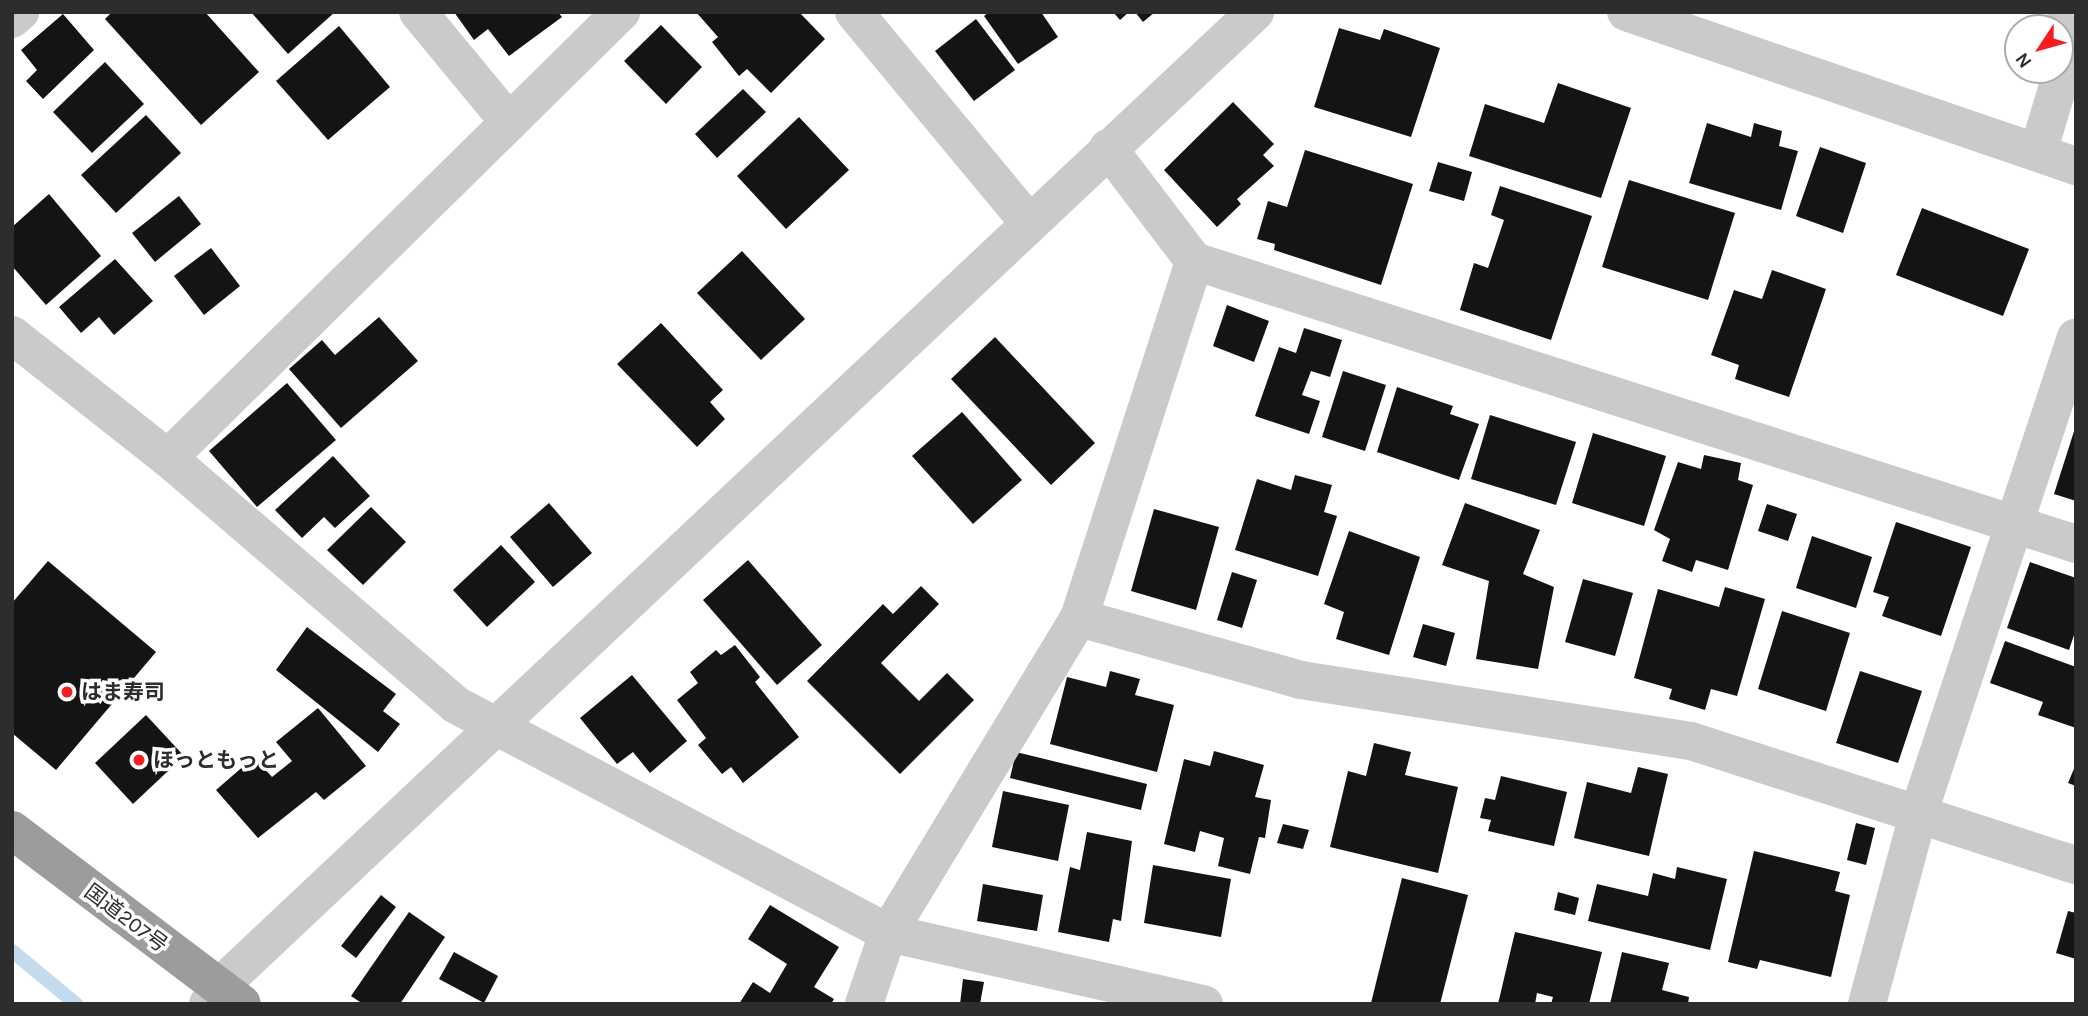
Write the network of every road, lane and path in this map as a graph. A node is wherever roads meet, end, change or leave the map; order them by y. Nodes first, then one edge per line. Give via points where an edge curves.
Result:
1 (20, 12) edge
2 (418, 12) edge
3 (621, 12) edge
4 (854, 12) edge
5 (1255, 12) edge
6 (1626, 12) edge
7 (12, 19) edge
8 (2058, 84) edge
9 (509, 122) junction
10 (1108, 148) junction
11 (2038, 152) junction
12 (2076, 166) edge
13 (1029, 222) junction
14 (1194, 261) junction
15 (12, 335) edge
16 (2076, 337) edge
17 (168, 458) junction
18 (2014, 523) junction
19 (2076, 544) edge
20 (1079, 618) junction
21 (496, 727) junction
22 (1918, 815) junction
23 (12, 830) edge
24 (2076, 865) edge
25 (888, 933) junction
26 (223, 998) edge
27 (864, 1004) edge
28 (1204, 1004) edge
29 (1867, 1004) edge

1 - 7 street
2 - 9 street
3 - 9 street
4 - 13 street
5 - 10 street
6 - 11 street
8 - 11 street
9 - 17 street
10 - 13 street
10 - 14 street
11 - 12 street
13 - 21 street
14 - 18 street
14 - 20 street
15 - 17 street
16 - 18 street
17 - 21 street via 456,705
18 - 19 street
18 - 22 street
20 - 22 street via 1301,680 1691,741
20 - 25 street
21 - 25 street
21 - 26 street
22 - 24 street
22 - 29 street
23 - 26 highway, 国道207号
25 - 27 street
25 - 28 street

